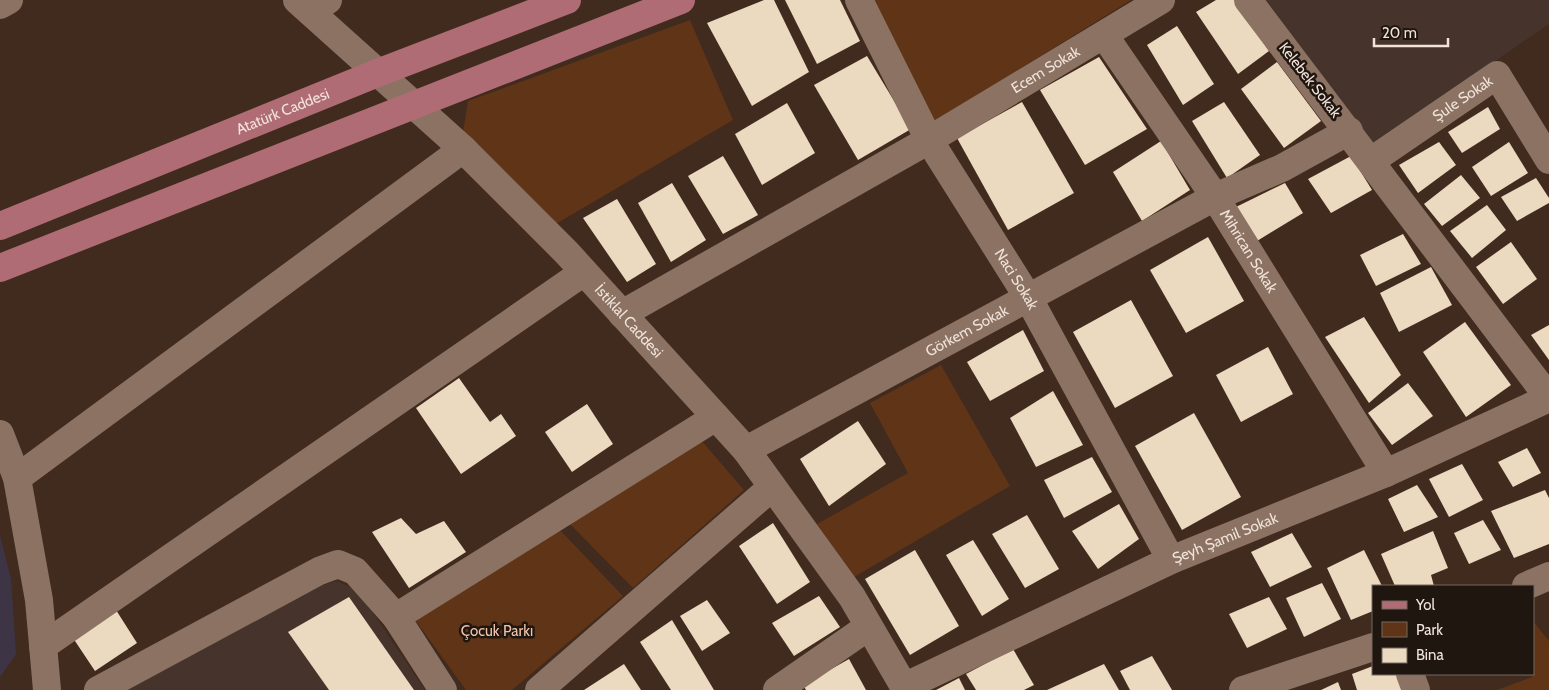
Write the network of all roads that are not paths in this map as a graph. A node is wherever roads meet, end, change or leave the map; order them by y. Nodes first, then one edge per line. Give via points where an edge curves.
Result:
1 (9, 0) edge
2 (567, 0) edge
3 (681, 0) edge
4 (859, 0) edge
5 (1161, 0) edge
6 (1248, 0) edge
7 (312, 4) edge
8 (0, 5) edge
9 (1104, 35) junction
10 (380, 72) junction
11 (414, 105) junction
12 (1349, 131) junction
13 (929, 140) junction
14 (464, 149) junction
15 (1549, 160) edge
16 (1371, 161) junction
17 (1215, 197) junction
18 (0, 226) edge
19 (0, 268) edge
20 (584, 272) junction
21 (1028, 299) junction
22 (622, 314) junction
23 (1549, 398) edge
24 (716, 417) junction
25 (0, 434) edge
26 (746, 450) junction
27 (1386, 473) junction
28 (17, 478) junction
29 (772, 487) junction
30 (1171, 560) junction
31 (1549, 576) edge
32 (1528, 585) edge
33 (396, 617) junction
34 (868, 627) junction
35 (43, 646) junction
36 (1372, 647) edge
37 (1410, 675) edge
38 (43, 688) edge
39 (905, 688) edge
40 (98, 690) edge
41 (443, 690) edge
42 (539, 690) edge
43 (777, 690) edge
44 (1243, 690) edge
45 (1416, 690) edge

1 - 8 street
2 - 10 main road, Atatürk Caddesi
3 - 11 main road
4 - 13 street, Naci Sokak
5 - 9 street, Ecem Sokak
6 - 12 street, Kelebek Sokak
7 - 10 street, İstiklal Caddesi
9 - 13 street, Ecem Sokak
9 - 17 street, Mihrican Sokak
10 - 11 street, İstiklal Caddesi
10 - 18 main road, Atatürk Caddesi
11 - 14 street, İstiklal Caddesi
11 - 19 main road
12 - 16 street, Kelebek Sokak
12 - 17 street via 1282,168
13 - 21 street, Naci Sokak
13 - 22 street, Ecem Sokak
14 - 20 street, İstiklal Caddesi
14 - 28 street
15 - 16 street, Şule Sokak via 1497,75
16 - 23 street, Kelebek Sokak
17 - 21 street, Görkem Sokak
17 - 27 street, Mihrican Sokak
20 - 22 street, İstiklal Caddesi
20 - 35 street
21 - 26 street, Görkem Sokak
21 - 30 street, Naci Sokak
22 - 24 street, İstiklal Caddesi
23 - 27 street, Şeyh Şamil Sokak
24 - 26 street, İstiklal Caddesi
24 - 33 street
25 - 28 street
26 - 29 street, İstiklal Caddesi
27 - 30 street, Şeyh Şamil Sokak
28 - 35 street
29 - 34 street, İstiklal Caddesi via 852,597
29 - 42 street
30 - 39 street, Şeyh Şamil Sokak
31 - 32 street
33 - 40 street via 355,571 338,564 302,580
33 - 41 street
34 - 39 street, İstiklal Caddesi
34 - 43 street
35 - 38 street
36 - 44 street
37 - 45 street

